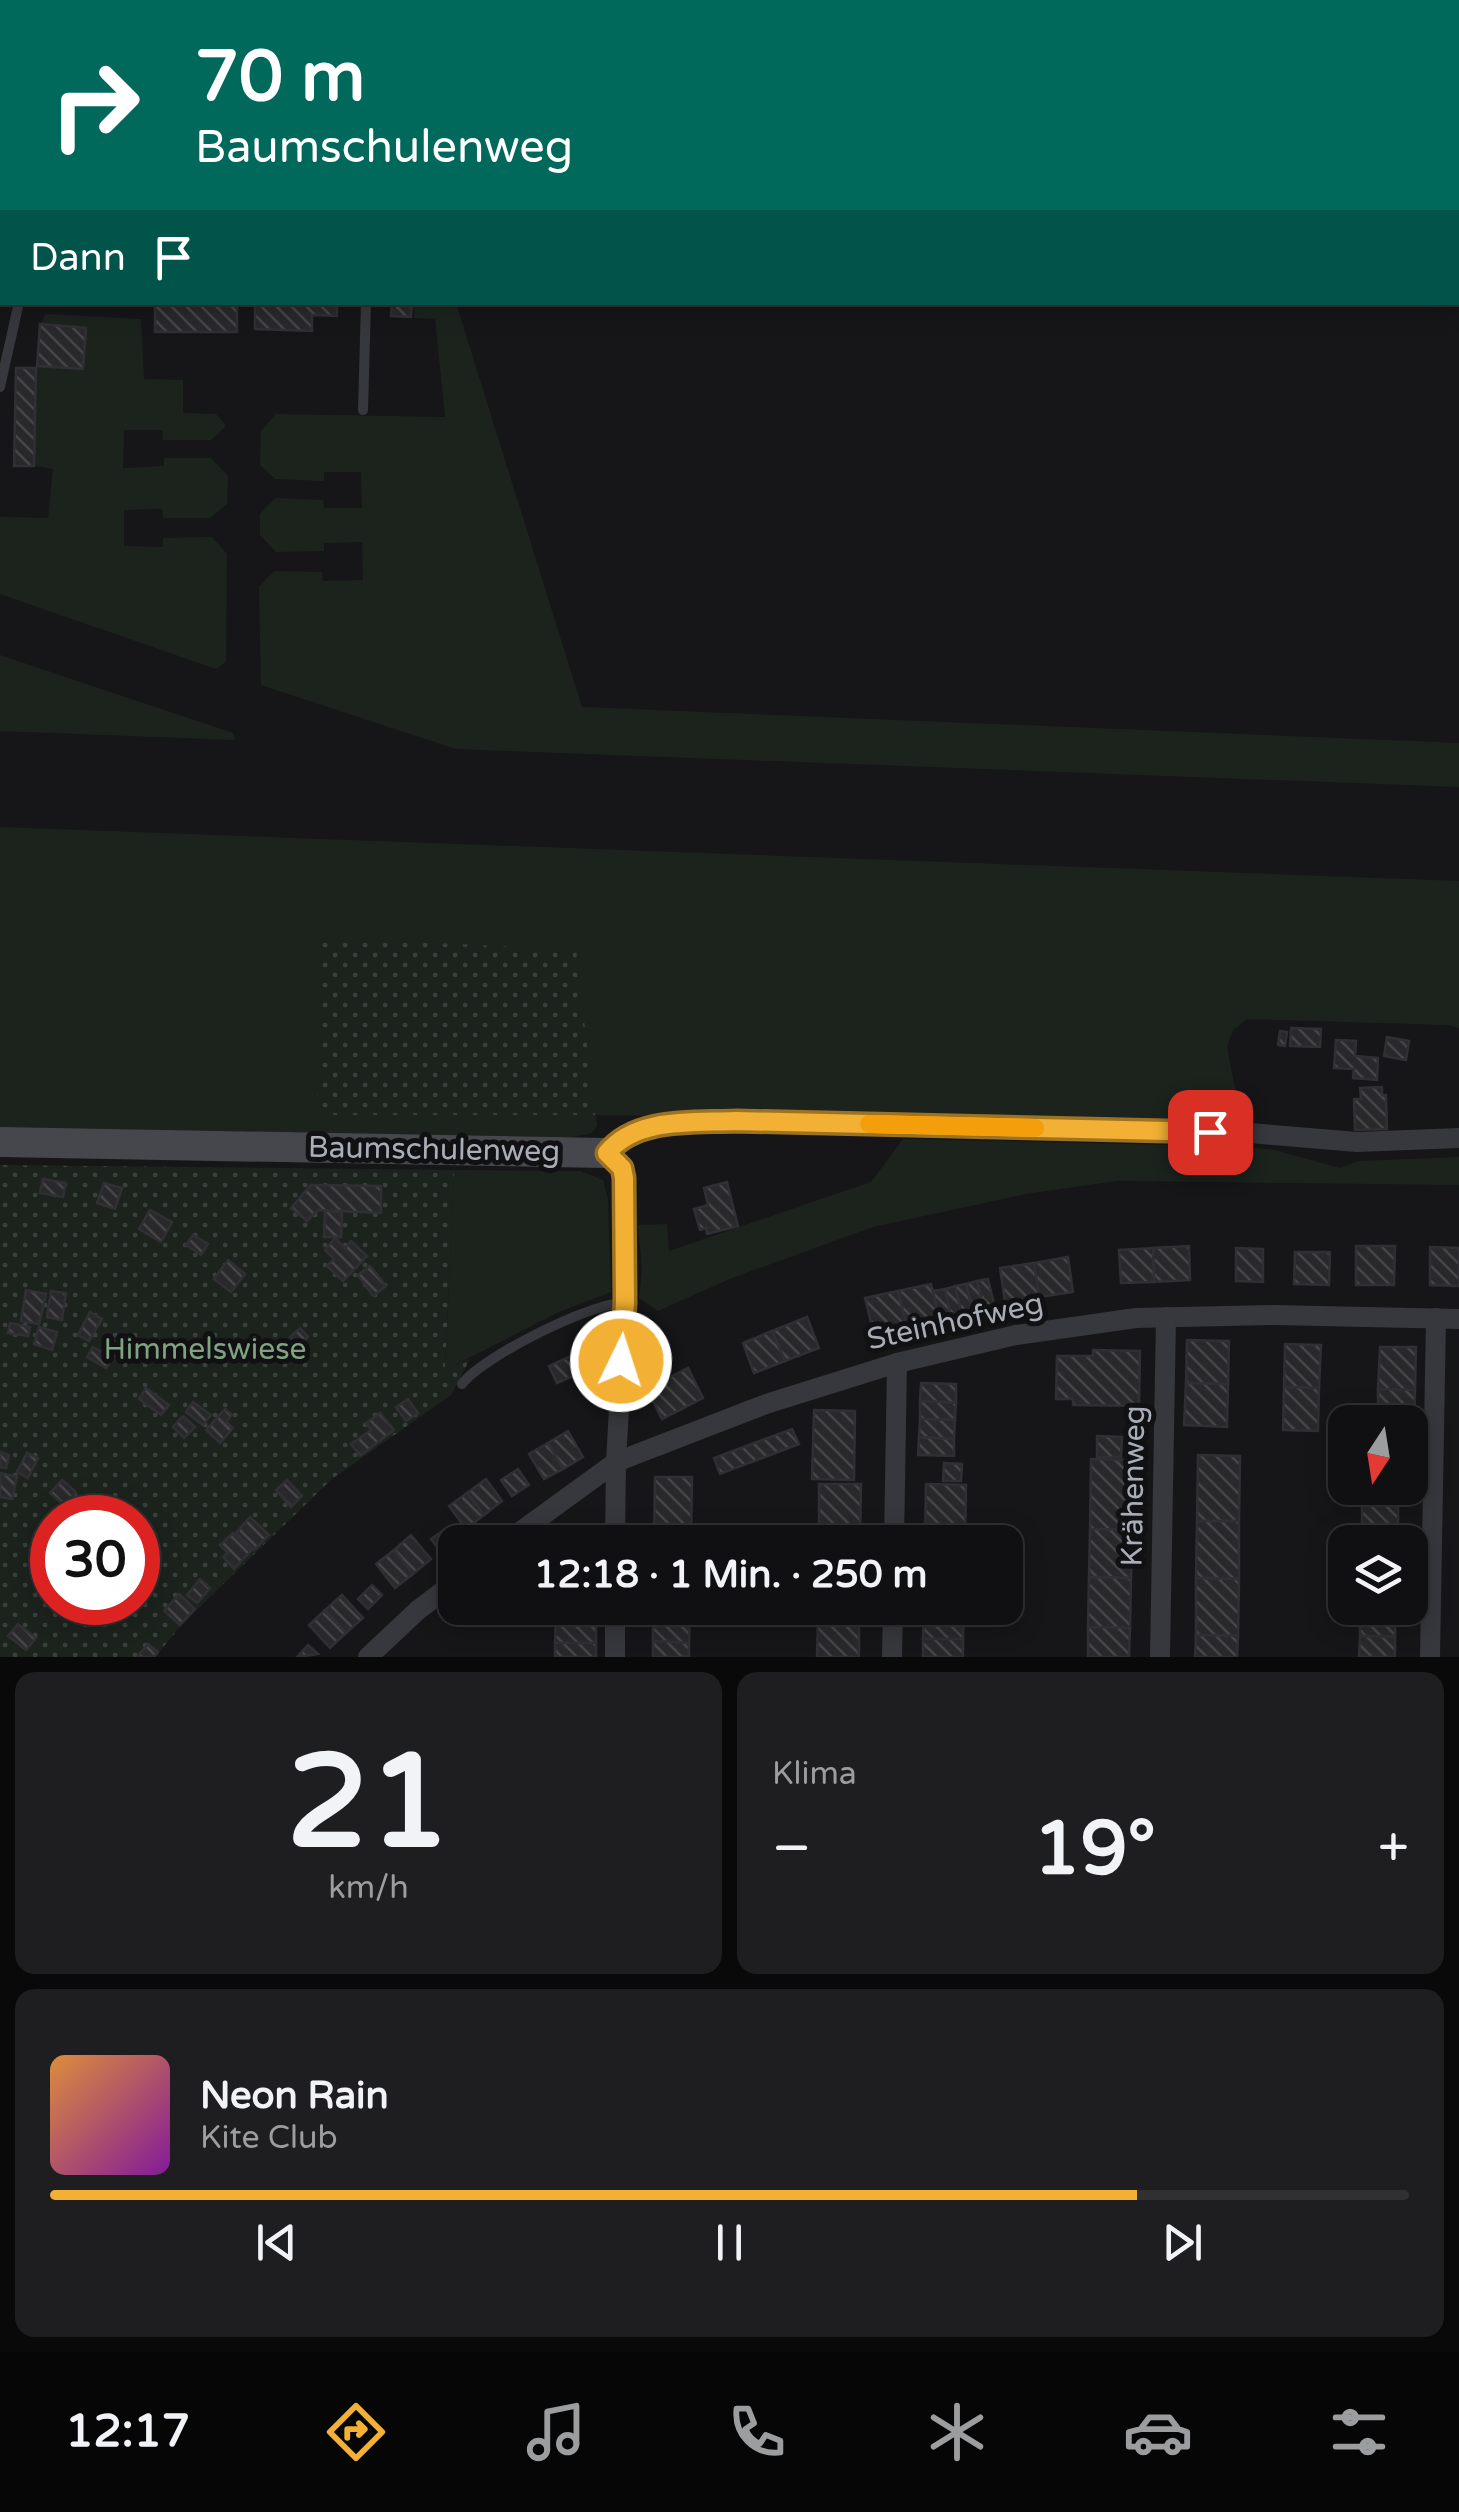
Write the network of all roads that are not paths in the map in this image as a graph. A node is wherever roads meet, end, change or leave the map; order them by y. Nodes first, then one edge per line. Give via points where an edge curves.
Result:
1 (19, 305) edge
2 (366, 305) edge
3 (0, 386) edge
4 (363, 410) dead end
5 (1459, 1138) edge
6 (0, 1142) edge
7 (607, 1153) junction
8 (625, 1303) junction
9 (1166, 1316) junction
10 (1436, 1318) junction
11 (1459, 1318) edge
12 (897, 1362) junction
13 (462, 1384) dead end
14 (616, 1462) junction
15 (529, 1525) edge
16 (615, 1525) edge
17 (894, 1525) edge
18 (438, 1595) edge
19 (615, 1625) edge
20 (893, 1625) edge
21 (368, 1657) edge
22 (615, 1657) edge
23 (892, 1657) edge
24 (1160, 1657) edge
25 (1430, 1657) edge

1 - 3 lane
2 - 4 lane
5 - 7 street via 1356,1142 736,1121 642,1130 618,1139
6 - 7 street, Baumschulenweg
7 - 8 street via 624,1178
8 - 13 lane via 563,1321
8 - 14 street
9 - 10 street, Steinhofweg
9 - 12 street, Steinhofweg via 1016,1335
9 - 24 street, Krähenweg
10 - 11 street, Steinhofweg
10 - 25 street
12 - 14 street, Steinhofweg
12 - 17 street
14 - 15 street, Steinhofweg
14 - 16 street
18 - 21 street
19 - 22 street
20 - 23 street

